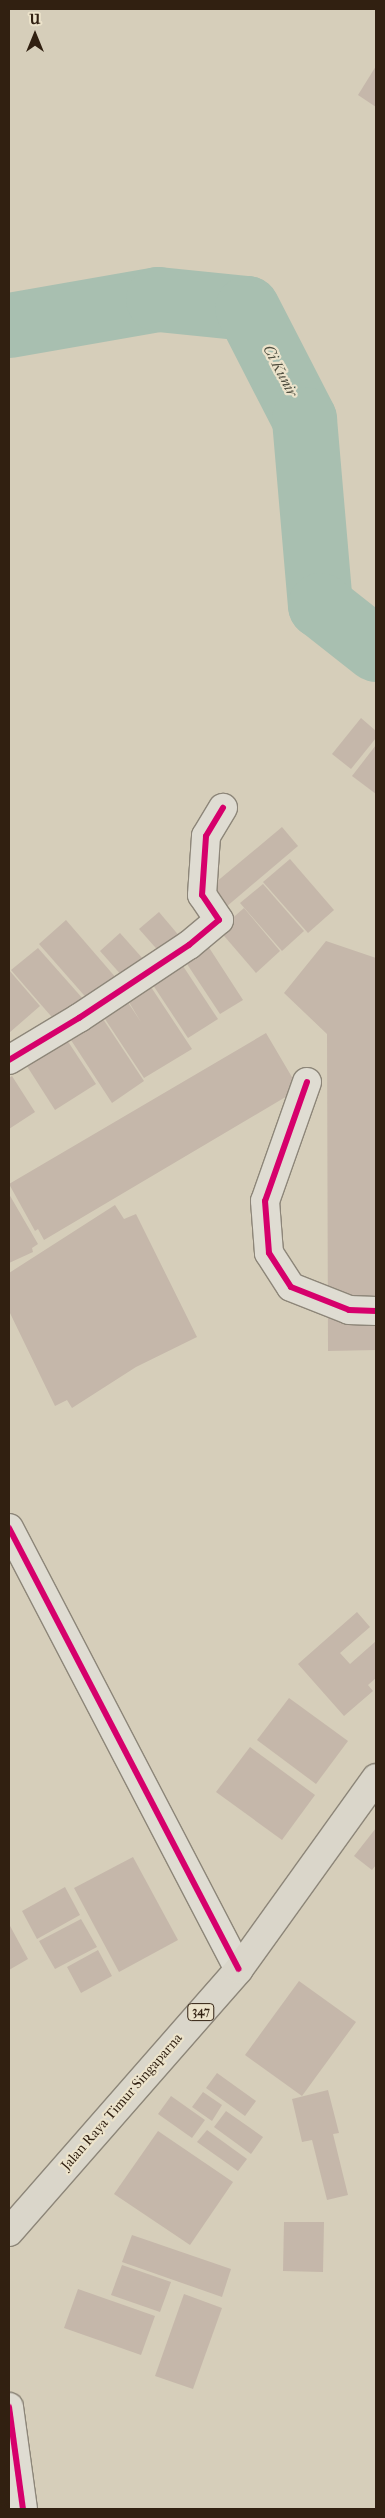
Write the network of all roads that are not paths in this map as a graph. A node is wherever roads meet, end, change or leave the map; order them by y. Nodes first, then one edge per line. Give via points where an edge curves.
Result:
1 (223, 808) dead end
2 (9, 1060) edge
3 (306, 1082) dead end
4 (376, 1311) edge
5 (9, 1528) edge
6 (376, 1778) edge
7 (239, 1969) junction
8 (9, 2232) edge
9 (9, 2407) edge
10 (23, 2509) edge

1 - 2 street via 206,836 202,895 219,920 189,945
3 - 4 street via 265,1200 269,1253 291,1287 349,1310
5 - 7 street
6 - 7 main road, Jalan Raya Timur Singaparna / 347
7 - 8 main road, Jalan Raya Timur Singaparna / 347
9 - 10 street

